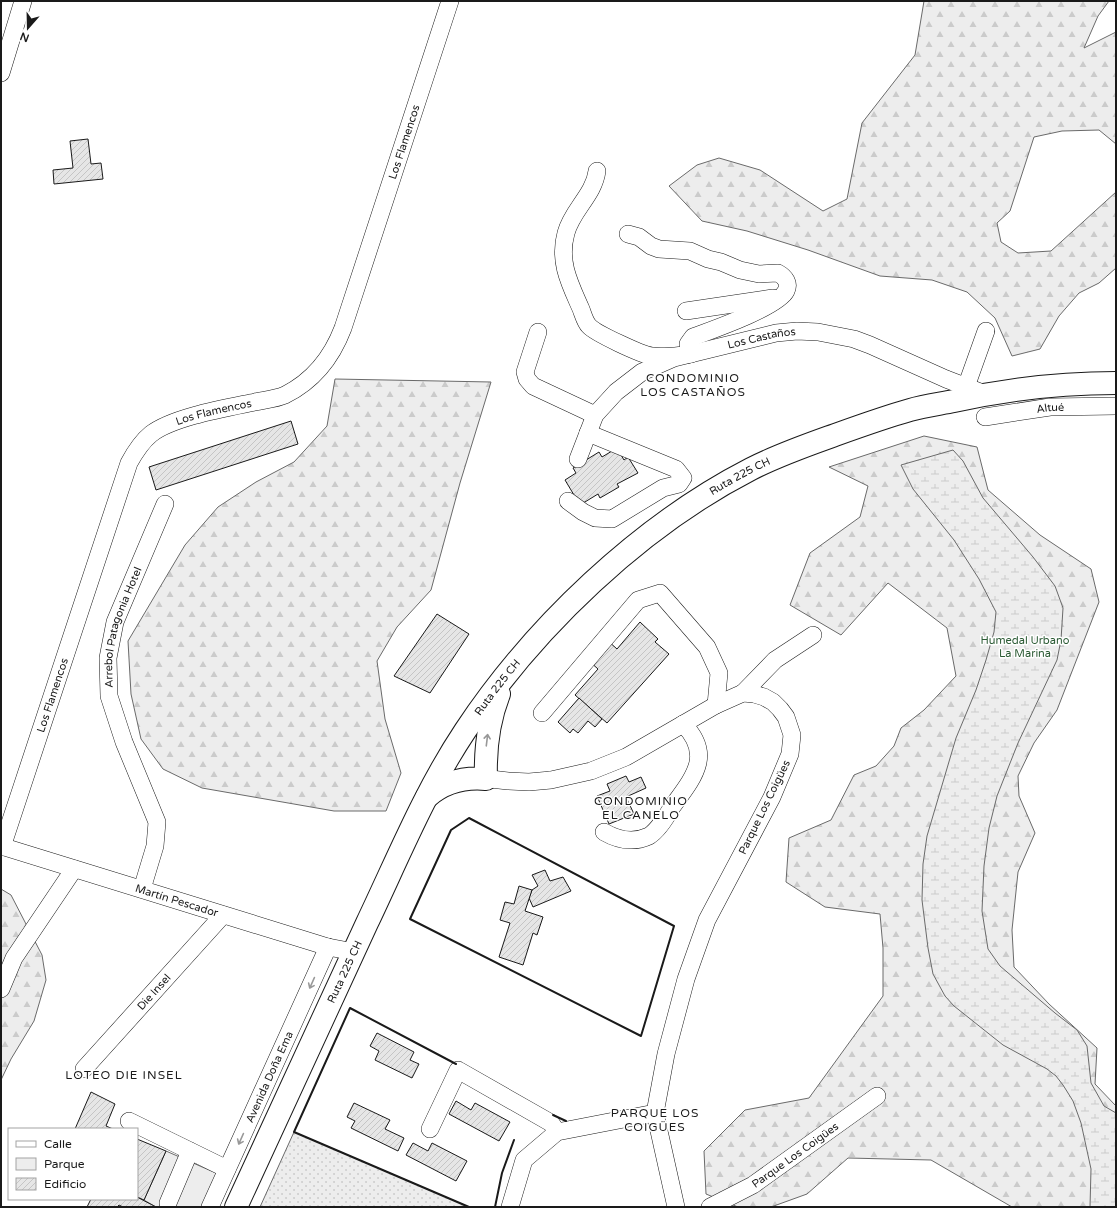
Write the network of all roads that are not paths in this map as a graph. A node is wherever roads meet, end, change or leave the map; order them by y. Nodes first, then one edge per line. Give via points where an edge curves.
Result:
1 (23, 1) edge
2 (450, 1) edge
3 (1, 73) edge
4 (597, 171) dead end
5 (628, 234) dead end
6 (780, 297) junction
7 (686, 311) dead end
8 (986, 331) dead end
9 (538, 332) dead end
10 (691, 354) junction
11 (1116, 384) edge
12 (975, 391) junction
13 (1116, 406) edge
14 (595, 415) junction
15 (985, 417) dead end
16 (588, 433) junction
17 (578, 459) dead end
18 (568, 501) dead end
19 (165, 504) dead end
20 (813, 635) dead end
21 (511, 670) junction
22 (744, 693) junction
23 (716, 705) junction
24 (542, 713) dead end
25 (683, 724) junction
26 (442, 768) junction
27 (486, 779) junction
28 (425, 799) junction
29 (604, 832) dead end
30 (1, 846) edge
31 (74, 869) junction
32 (142, 889) junction
33 (224, 914) junction
34 (328, 947) junction
35 (354, 952) junction
36 (1, 989) edge
37 (84, 1069) dead end
38 (877, 1096) dead end
39 (654, 1114) junction
40 (129, 1121) dead end
41 (430, 1129) dead end
42 (557, 1132) junction
43 (190, 1151) junction
44 (227, 1169) junction
45 (168, 1203) dead end
46 (210, 1207) edge
47 (236, 1207) edge
48 (510, 1207) edge
49 (676, 1207) edge
50 (710, 1207) edge

1 - 3 street
2 - 30 street, Los Flamencos via 343,328 326,361 308,380 283,396 168,424 150,434 129,463
4 - 10 street via 590,193 571,219 563,246 563,260 569,282 589,326 623,346 651,356
5 - 6 street via 639,237 659,249 690,252 759,274 778,273 787,283 786,291
6 - 7 street
6 - 10 street via 756,312 693,337 688,344
8 - 12 street
9 - 14 street via 525,372 527,379 532,386
10 - 12 street, Los Castaños via 776,333 818,332 870,345
10 - 14 street, Los Castaños via 642,372 616,392
11 - 12 main road, Ruta 225 CH
12 - 21 main road, Ruta 225 CH via 802,446 752,468 701,497 646,536 578,594
13 - 15 street, Altué via 1050,407
14 - 16 street, Los Castaños
16 - 17 street, Los Castaños
16 - 18 street via 676,469 683,478 679,484 663,488 612,518 595,518
19 - 32 street, Arrebol Patagonia Hotel via 115,622 108,658 109,696 124,742 158,822 155,846
20 - 22 street via 775,660
21 - 26 main road, Ruta 225 CH via 465,731
27 -> 21 main road via 491,719
22 - 23 street
22 - 39 street, Parque Los Coigües via 764,697 780,709 790,726 790,754 772,797 707,920 686,979 666,1054
23 - 24 street via 719,673 707,647 660,593 638,600
23 - 25 street
25 - 27 street via 626,757 591,772 529,782
25 - 29 street via 696,742 697,768 694,777 664,820 650,835 641,838 622,839
26 - 27 street via 461,775
26 - 28 main road, Ruta 225 CH
27 - 28 main road via 463,779 452,782
28 - 35 main road, Ruta 225 CH
30 - 31 street, Martín Pescador
31 - 32 street, Martín Pescador
31 - 36 street via 14,958
32 - 33 street, Martín Pescador
33 - 34 street, Martín Pescador
33 - 37 street, Die Insel
34 - 35 street, Martín Pescador
34 -> 44 street, Avenida Doña Ema
35 - 47 main road, Ruta 225 CH
38 - 50 street, Parque Los Coigües via 754,1185
39 - 42 street
39 - 49 street, Parque Los Coigües
40 - 43 street
41 - 42 street via 458,1070 551,1123
42 - 48 street via 524,1160
43 - 44 street
43 - 45 street
44 - 46 street, Avenida Doña Ema

